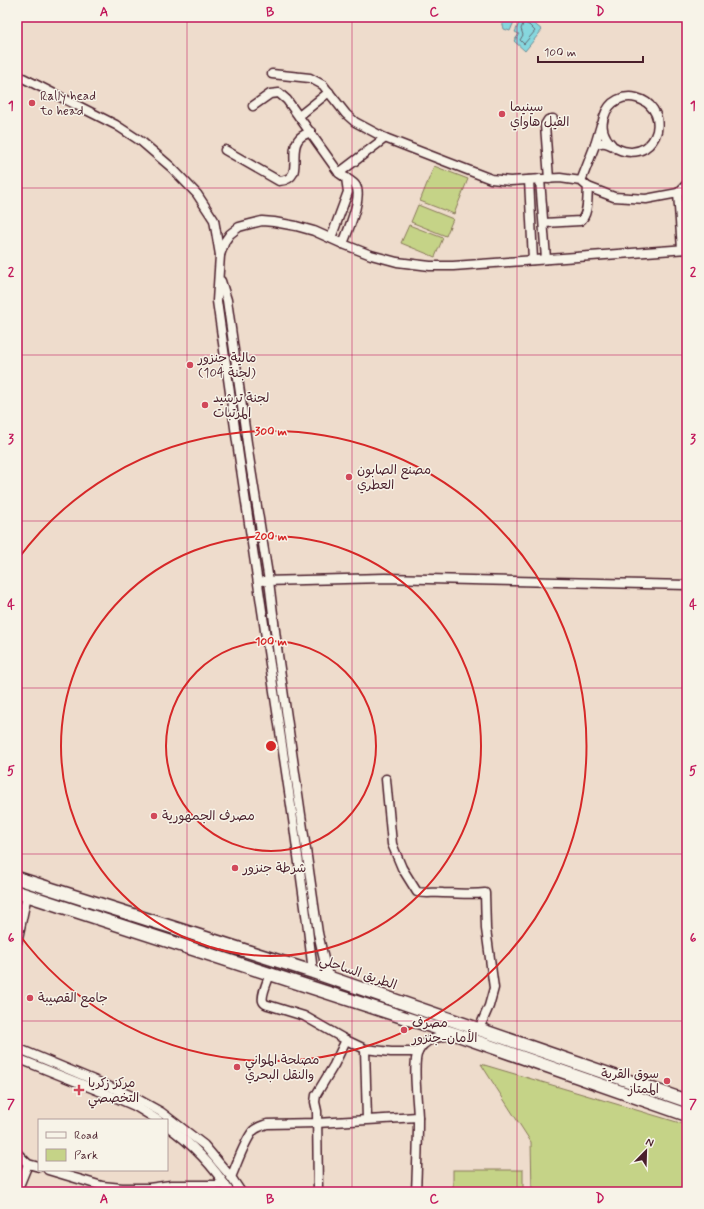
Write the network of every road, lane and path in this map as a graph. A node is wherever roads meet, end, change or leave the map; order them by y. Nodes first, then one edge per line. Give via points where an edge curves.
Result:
1 (272, 74) dead end
2 (17, 75) edge
3 (329, 92) junction
4 (253, 106) dead end
5 (299, 116) junction
6 (553, 119) dead end
7 (602, 122) junction
8 (311, 132) junction
9 (385, 138) junction
10 (595, 145) junction
11 (612, 145) junction
12 (225, 150) dead end
13 (343, 176) junction
14 (540, 179) junction
15 (550, 179) junction
16 (529, 180) junction
17 (581, 180) junction
18 (687, 184) edge
19 (588, 187) junction
20 (678, 192) junction
21 (544, 223) junction
22 (332, 238) junction
23 (343, 244) junction
24 (685, 249) edge
25 (220, 255) junction
26 (546, 259) junction
27 (533, 260) junction
28 (219, 276) junction
29 (233, 344) junction
30 (224, 346) junction
31 (257, 510) junction
32 (247, 511) junction
33 (268, 581) junction
34 (258, 582) junction
35 (687, 585) edge
36 (386, 779) dead end
37 (17, 878) edge
38 (22, 894) edge
39 (17, 943) edge
40 (312, 972) junction
41 (270, 974) junction
42 (328, 977) junction
43 (478, 1029) junction
44 (455, 1034) junction
45 (346, 1040) junction
46 (17, 1048) edge
47 (365, 1049) junction
48 (418, 1052) junction
49 (17, 1058) edge
50 (687, 1094) edge
51 (673, 1096) junction
52 (687, 1101) edge
53 (670, 1109) junction
54 (687, 1115) edge
55 (418, 1117) junction
56 (156, 1119) edge
57 (367, 1120) junction
58 (687, 1121) edge
59 (317, 1123) junction
60 (168, 1127) edge
61 (17, 1153) edge
62 (28, 1164) junction
63 (38, 1167) edge
64 (51, 1171) edge
65 (231, 1177) junction
66 (228, 1188) edge
67 (101, 1189) edge
68 (151, 1190) edge
69 (17, 1191) edge
70 (241, 1192) edge
71 (318, 1192) edge
72 (416, 1192) edge

1 - 3 street via 310,78 323,85
2 - 25 street via 116,125 142,142 171,167 197,194 214,220
3 - 5 street
3 - 9 street via 355,122
4 - 5 street via 270,94 279,93
5 - 8 street
6 - 15 street via 544,125
7 - 10 street
7 - 11 street via 603,132
7 - 11 street via 612,103 632,97 649,104 658,120 656,134 651,143 644,148 629,152
8 - 12 street via 298,139 294,154 294,172 291,178 285,180 279,181
8 - 13 street
9 - 13 street
9 - 16 street via 491,179
10 - 11 street via 602,142
10 - 17 street
13 - 22 street via 348,192
13 - 23 street via 352,181 358,192 356,208
14 - 15 street
14 - 16 street
14 - 21 street
15 - 17 street
16 - 27 street
17 - 19 street
18 - 20 street
19 - 20 street via 614,197 646,199
19 - 21 street via 586,215 583,219
20 - 24 street
21 - 26 street
22 - 23 street
22 - 25 street via 296,226 262,221 239,228 230,234
23 - 27 street via 396,262 410,264 453,266
24 - 26 street
25 - 28 street
26 - 27 street
28 - 29 street via 227,300
28 - 30 street via 217,301
29 - 30 street
29 - 31 street
30 - 32 street
31 - 32 street
31 - 33 street
32 - 34 street
33 - 34 street
33 - 35 street via 385,578
33 - 42 street via 318,934
34 - 40 street via 293,820
36 - 43 street via 392,844 402,868 417,892 485,893 486,929 494,988
37 - 40 highway, الطريق الساحلي
38 - 39 street
38 - 41 highway
40 - 42 highway, الطريق الساحلي
41 - 44 highway
41 - 45 street via 264,1003 304,1016
42 - 43 highway, الطريق الساحلي
43 - 51 highway, الطريق الساحلي
44 - 48 street via 433,1038
44 - 53 highway
45 - 47 street
45 - 59 street via 316,1095
46 - 65 street via 132,1096 156,1109 204,1145
47 - 48 street
47 - 57 street
48 - 55 street via 415,1064
49 - 56 street via 135,1106
50 - 51 street
51 - 52 highway, الطريق الساحلي
53 - 54 highway
53 - 58 highway
55 - 57 street
55 - 72 street
57 - 59 street
59 - 65 street via 267,1124 254,1130
59 - 71 street
60 - 66 street via 200,1155
61 - 62 street
62 - 63 street
62 - 69 street
64 - 67 street
65 - 70 street
66 - 68 street via 171,1185
67 - 68 street

